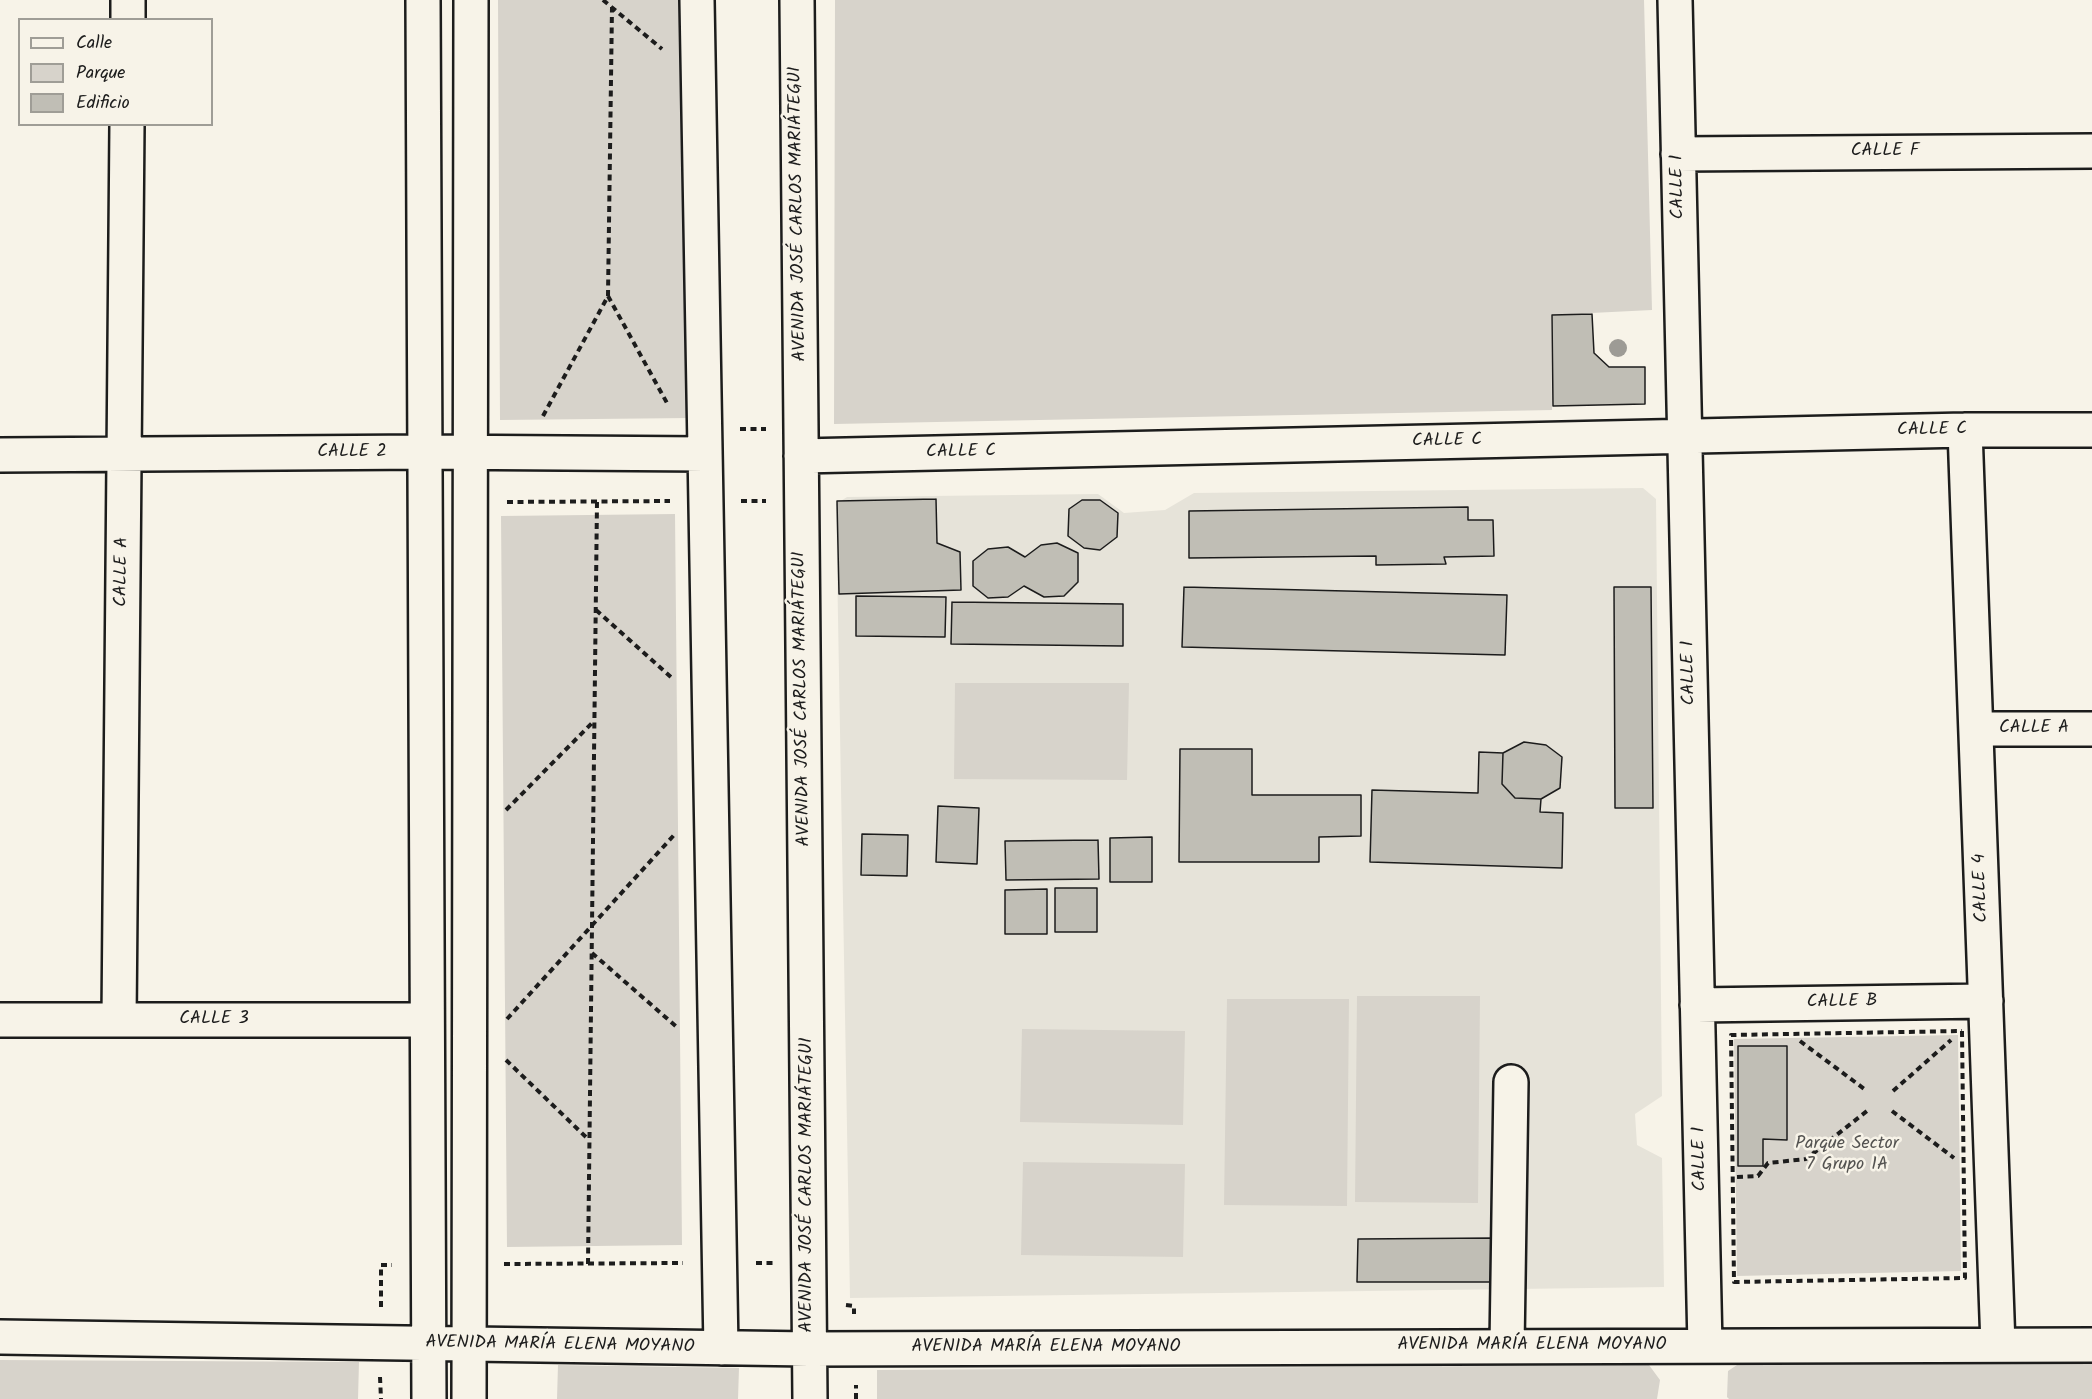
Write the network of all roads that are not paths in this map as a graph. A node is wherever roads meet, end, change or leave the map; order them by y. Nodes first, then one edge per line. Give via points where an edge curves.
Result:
1 (128, 0) edge
2 (423, 0) edge
3 (471, 0) edge
4 (698, 0) edge
5 (797, 0) edge
6 (1675, 0) edge
7 (128, 18) edge
8 (127, 126) edge
9 (2092, 151) edge
10 (1678, 154) junction
11 (1965, 430) junction
12 (2092, 430) edge
13 (1685, 437) junction
14 (425, 452) junction
15 (471, 452) junction
16 (124, 454) junction
17 (705, 454) junction
18 (0, 455) edge
19 (801, 456) junction
20 (1976, 729) junction
21 (2092, 729) edge
22 (1986, 1001) junction
23 (1697, 1005) junction
24 (0, 1020) edge
25 (119, 1020) junction
26 (427, 1020) junction
27 (1511, 1082) dead end
28 (0, 1337) edge
29 (429, 1344) junction
30 (469, 1345) junction
31 (1998, 1345) junction
32 (2092, 1345) edge
33 (1705, 1346) junction
34 (1507, 1347) junction
35 (721, 1348) junction
36 (809, 1349) junction
37 (429, 1399) edge
38 (469, 1399) edge
39 (810, 1399) edge

1 - 7 street
2 - 14 street
3 - 15 street
4 - 17 street
5 - 19 street, AVENIDA JOSÉ CARLOS MARIÁTEGUI
6 - 10 street, CALLE 1
8 - 16 street, CALLE A
9 - 10 street, CALLE F
10 - 13 street, CALLE 1
11 - 12 street, CALLE C
11 - 13 street, CALLE C
11 - 20 street, CALLE 4
13 - 19 street, CALLE C
13 - 23 street, CALLE 1
14 - 15 street, CALLE 2
14 - 16 street, CALLE 2
14 - 26 street
15 - 17 street, CALLE 2
15 - 30 street
16 - 18 street, CALLE 2
16 - 25 street, CALLE A
17 - 35 street
19 - 36 street, AVENIDA JOSÉ CARLOS MARIÁTEGUI
20 - 21 street, CALLE A
20 - 22 street, CALLE 4
22 - 23 street, CALLE B
22 - 31 street, CALLE 4
23 - 33 street, CALLE 1
24 - 25 street, CALLE 3
25 - 26 street, CALLE 3
26 - 29 street
27 - 34 street
28 - 29 street, AVENIDA MARÍA ELENA MOYANO
29 - 30 street, AVENIDA MARÍA ELENA MOYANO
29 - 37 street
30 - 35 street, AVENIDA MARÍA ELENA MOYANO
30 - 38 street
31 - 32 street, AVENIDA MARÍA ELENA MOYANO
31 - 33 street, AVENIDA MARÍA ELENA MOYANO
33 - 34 street, AVENIDA MARÍA ELENA MOYANO
34 - 36 street, AVENIDA MARÍA ELENA MOYANO
35 - 36 street, AVENIDA MARÍA ELENA MOYANO
36 - 39 street, AVENIDA JOSÉ CARLOS MARIÁTEGUI

